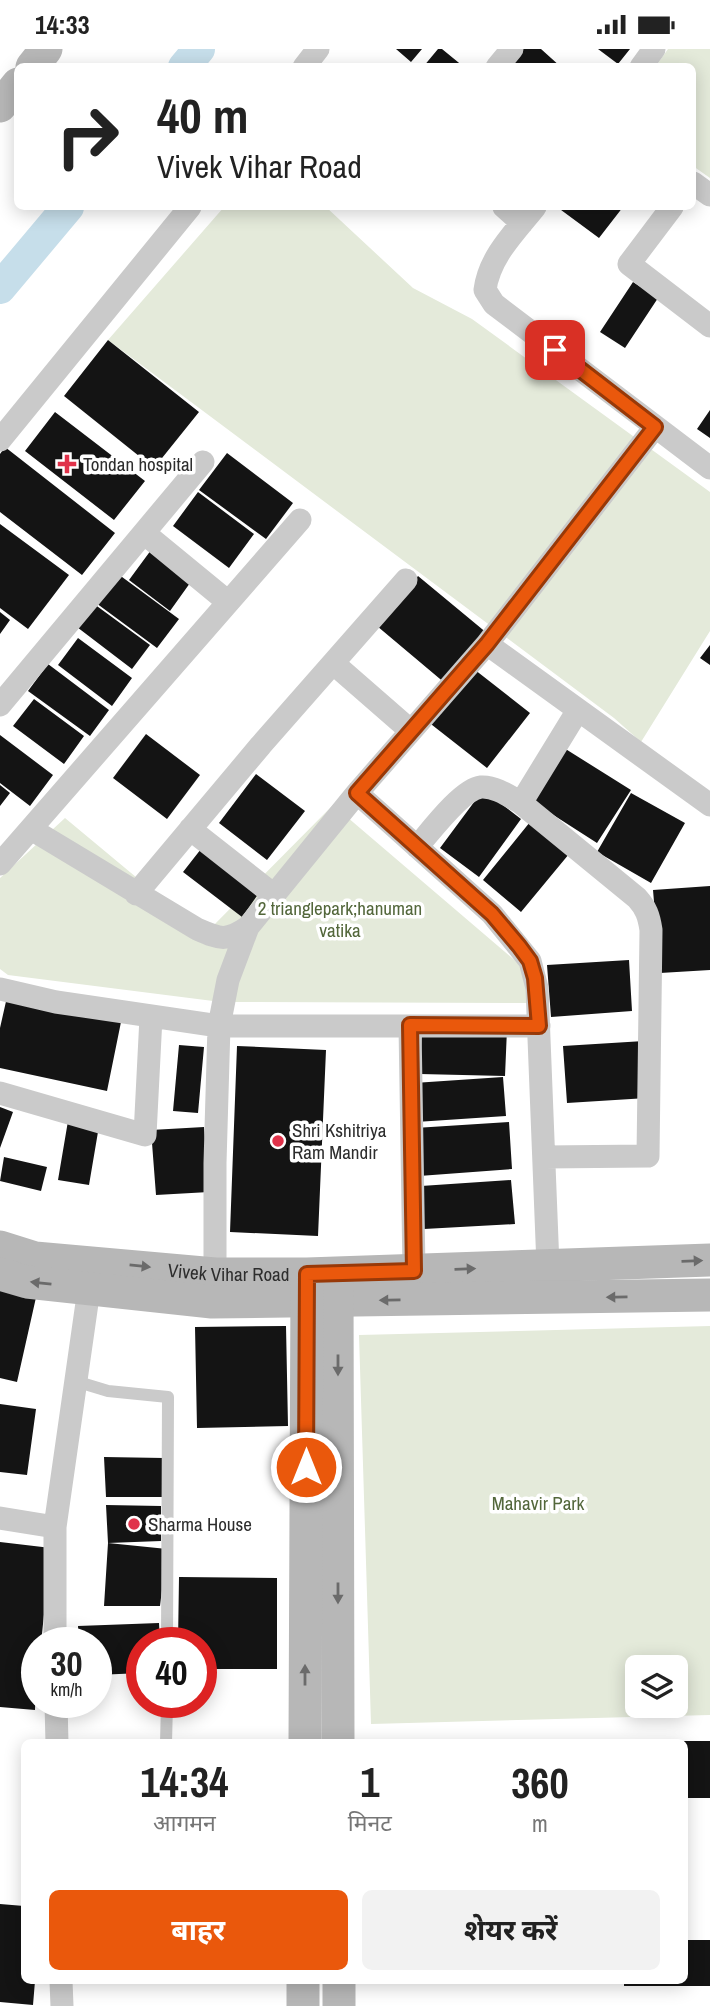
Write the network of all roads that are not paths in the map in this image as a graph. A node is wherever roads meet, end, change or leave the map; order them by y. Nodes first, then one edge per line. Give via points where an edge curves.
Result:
1 (46, 49) edge
2 (318, 49) edge
3 (512, 49) edge
4 (35, 63) edge
5 (307, 63) edge
6 (500, 63) edge
7 (14, 89) edge
8 (0, 106) edge
9 (188, 210) edge
10 (670, 210) edge
11 (528, 215) edge
12 (710, 326) edge
13 (655, 427) junction
14 (0, 440) edge
15 (203, 462) dead end
16 (710, 468) edge
17 (300, 520) dead end
18 (144, 533) junction
19 (406, 580) dead end
20 (229, 603) junction
21 (487, 644) junction
22 (333, 663) junction
23 (0, 705) edge
24 (578, 710) junction
25 (411, 731) junction
26 (357, 793) junction
27 (521, 803) junction
28 (710, 805) edge
29 (31, 829) junction
30 (190, 829) junction
31 (417, 846) junction
32 (0, 864) edge
33 (136, 894) junction
34 (274, 895) junction
35 (248, 927) junction
36 (2, 995) edge
37 (151, 1017) junction
38 (410, 1025) junction
39 (219, 1026) junction
40 (539, 1026) junction
41 (0, 1093) edge
42 (544, 1157) junction
43 (0, 1247) edge
44 (710, 1260) edge
45 (548, 1266) junction
46 (414, 1271) junction
47 (0, 1274) edge
48 (215, 1274) junction
49 (91, 1275) junction
50 (322, 1287) junction
51 (710, 1295) edge
52 (75, 1381) junction
53 (0, 1518) edge
54 (55, 1527) junction
55 (55, 1627) edge
56 (167, 1627) edge
57 (56, 1718) edge
58 (167, 1718) edge
59 (57, 1739) edge
60 (166, 1739) edge
61 (305, 1739) edge
62 (338, 1739) edge
63 (61, 1984) edge
64 (303, 1984) edge
65 (339, 1984) edge
66 (62, 2006) edge
67 (303, 2006) edge
68 (339, 2006) edge

1 - 4 street
2 - 5 street
3 - 6 street
7 - 8 street
9 - 14 street
10 - 12 street via 629,264
11 - 13 street via 502,249 487,276 485,290 494,304
13 - 16 street
13 - 21 street
15 - 18 street
17 - 20 street
18 - 20 street
18 - 23 street
19 - 22 street
20 - 29 street
21 - 24 street
21 - 25 street
22 - 25 street
22 - 30 street
24 - 27 street
24 - 28 street
25 - 26 street
26 - 31 street
26 - 34 street
27 - 31 street via 500,791 468,790
27 - 42 street via 637,898 651,930 648,1156
29 - 32 street
29 - 33 street
30 - 33 street
30 - 34 street
31 - 40 street via 492,914 530,961
33 - 35 street via 219,938 234,937
34 - 35 street
35 - 39 street via 228,980
36 - 37 street
37 - 39 street
37 - 41 street via 145,1136
38 - 39 street
38 - 40 street
38 - 46 street
39 - 48 street
40 - 42 street
42 - 45 street
43 - 49 street, Vivek Vihar Road
45 -> 44 street, Vivek Vihar Road
46 -> 45 street, Vivek Vihar Road
46 - 50 street, Vivek Vihar Road
49 -> 47 street, Vivek Vihar Road via 27,1282
49 -> 48 street, Vivek Vihar Road
48 - 50 street, Vivek Vihar Road
49 - 50 street, Vivek Vihar Road via 212,1302
49 - 52 street
51 -> 50 street, Vivek Vihar Road
61 -> 50 street
50 -> 62 street
52 - 54 street
52 - 56 lane via 108,1391 169,1397
53 - 54 street
54 - 55 street
57 - 59 street
58 - 60 lane
63 - 66 street
64 - 67 street
65 - 68 street

